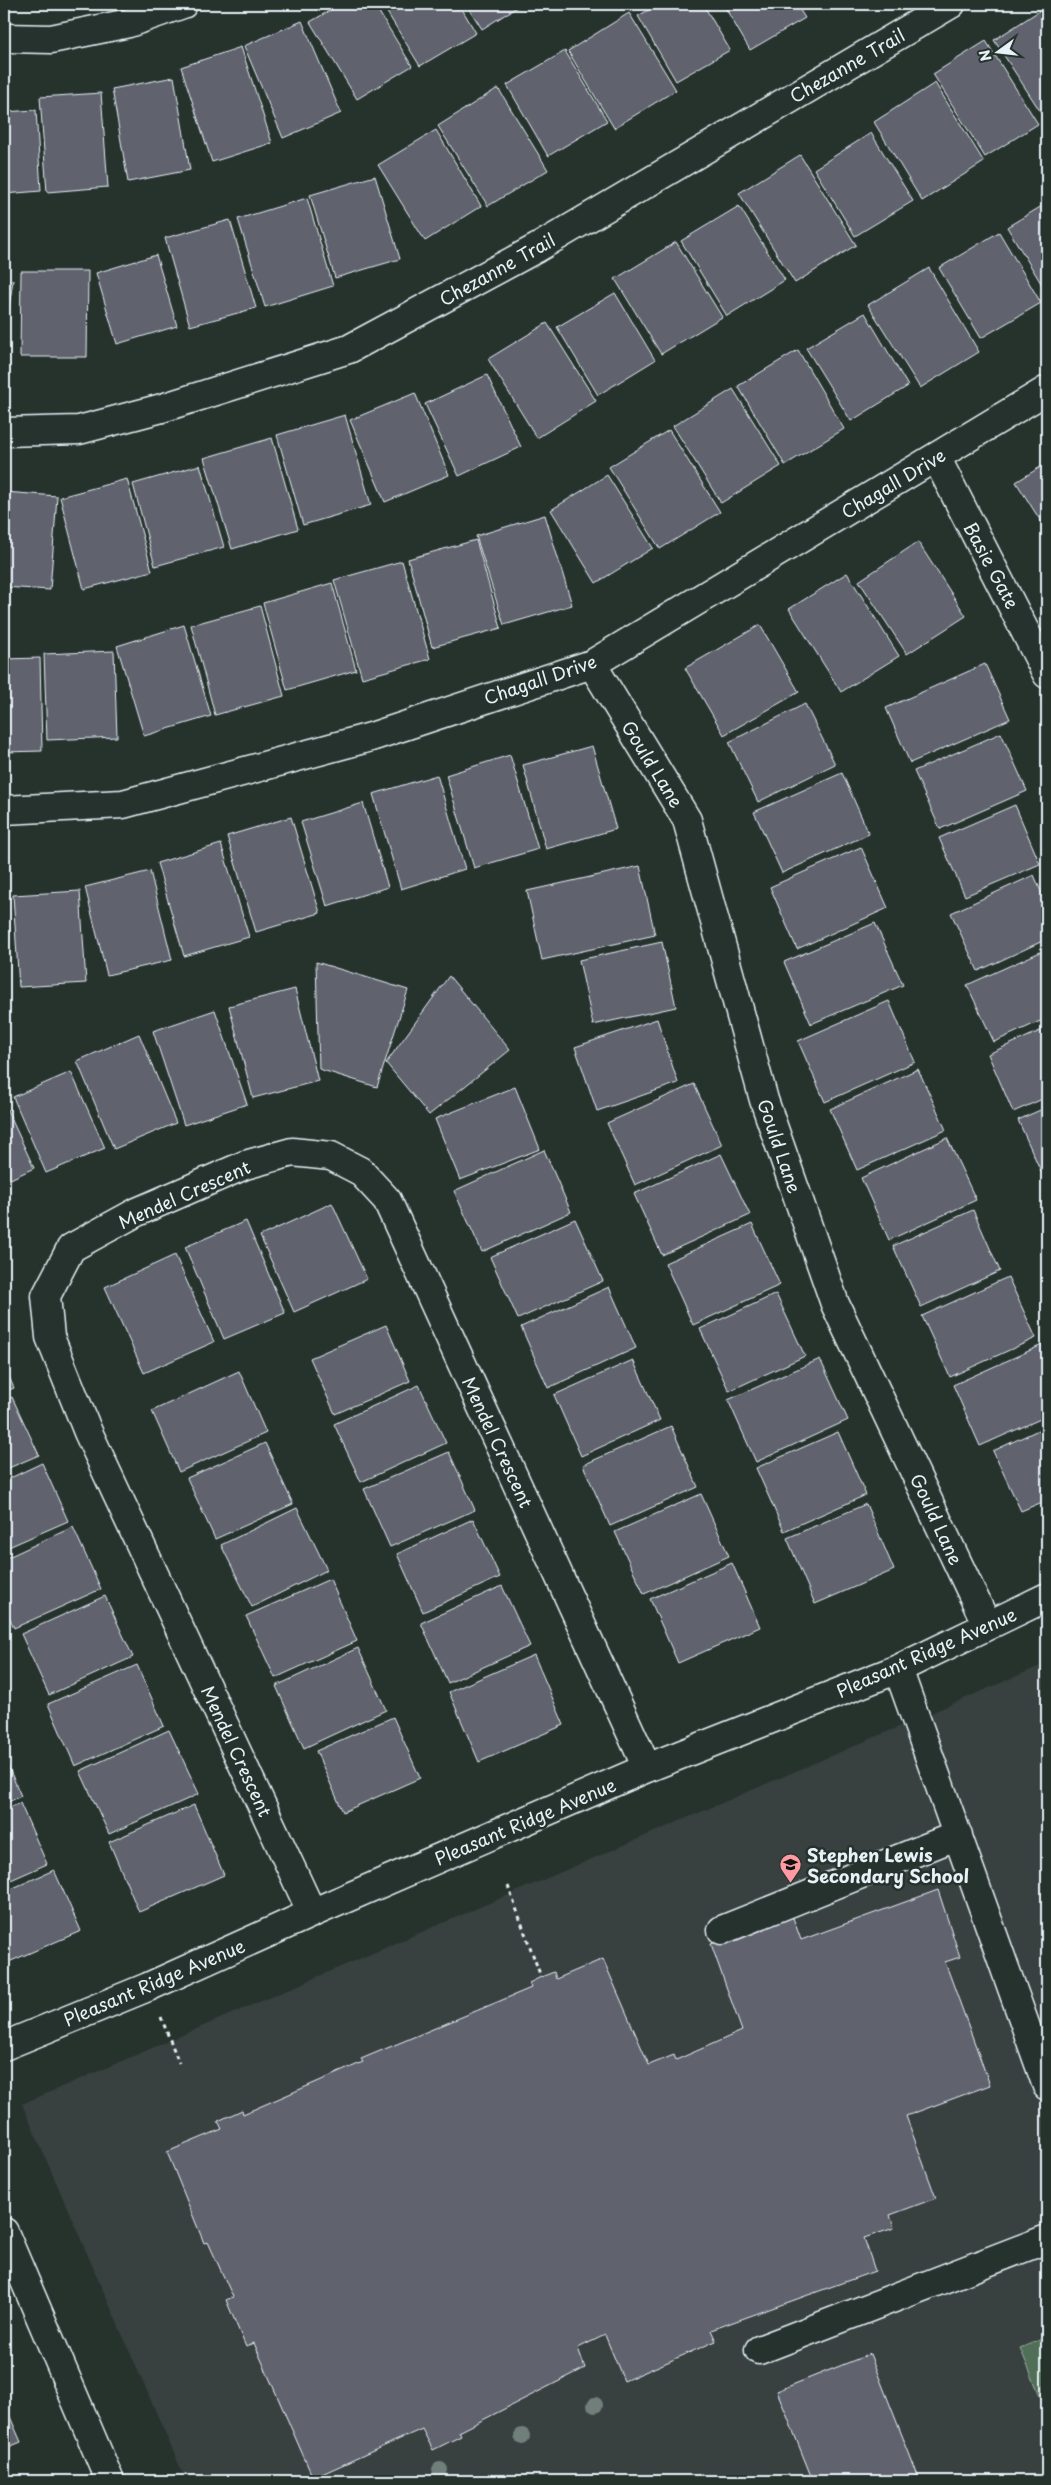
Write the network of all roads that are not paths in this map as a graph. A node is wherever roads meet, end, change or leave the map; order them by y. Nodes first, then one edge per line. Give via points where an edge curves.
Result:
1 (183, 4) edge
2 (951, 4) edge
3 (4, 38) edge
4 (1047, 390) edge
5 (4, 432) edge
6 (936, 457) junction
7 (592, 664) junction
8 (1047, 674) edge
9 (4, 810) edge
10 (1047, 1597) edge
11 (987, 1625) junction
12 (898, 1668) junction
13 (647, 1768) junction
14 (958, 1835) junction
15 (312, 1913) junction
16 (722, 1930) dead end
17 (4, 2046) edge
18 (1047, 2086) edge
19 (4, 2232) edge
20 (1047, 2238) edge
21 (759, 2350) dead end
22 (110, 2481) edge

1 - 3 street via 129,22 51,39
2 - 5 street, Chezanne Trail via 537,248 349,349 172,405 80,430
4 - 6 street, Chagall Drive
6 - 7 street, Chagall Drive
6 - 8 street, Basie Gate
7 - 9 street, Chagall Drive via 371,737 123,804
7 - 11 street, Gould Lane via 687,820 764,1100 835,1304
10 - 11 street, Pleasant Ridge Avenue
11 - 12 street, Pleasant Ridge Avenue
12 - 13 street, Pleasant Ridge Avenue
12 - 14 street
13 - 15 street, Pleasant Ridge Avenue
13 - 15 street, Mendel Crescent via 387,1200 360,1171 331,1156 292,1152 245,1165 137,1212 71,1248 46,1296 50,1336 88,1432
14 - 16 street
14 - 18 street
15 - 17 street, Pleasant Ridge Avenue via 148,1987
19 - 22 street
20 - 21 street

